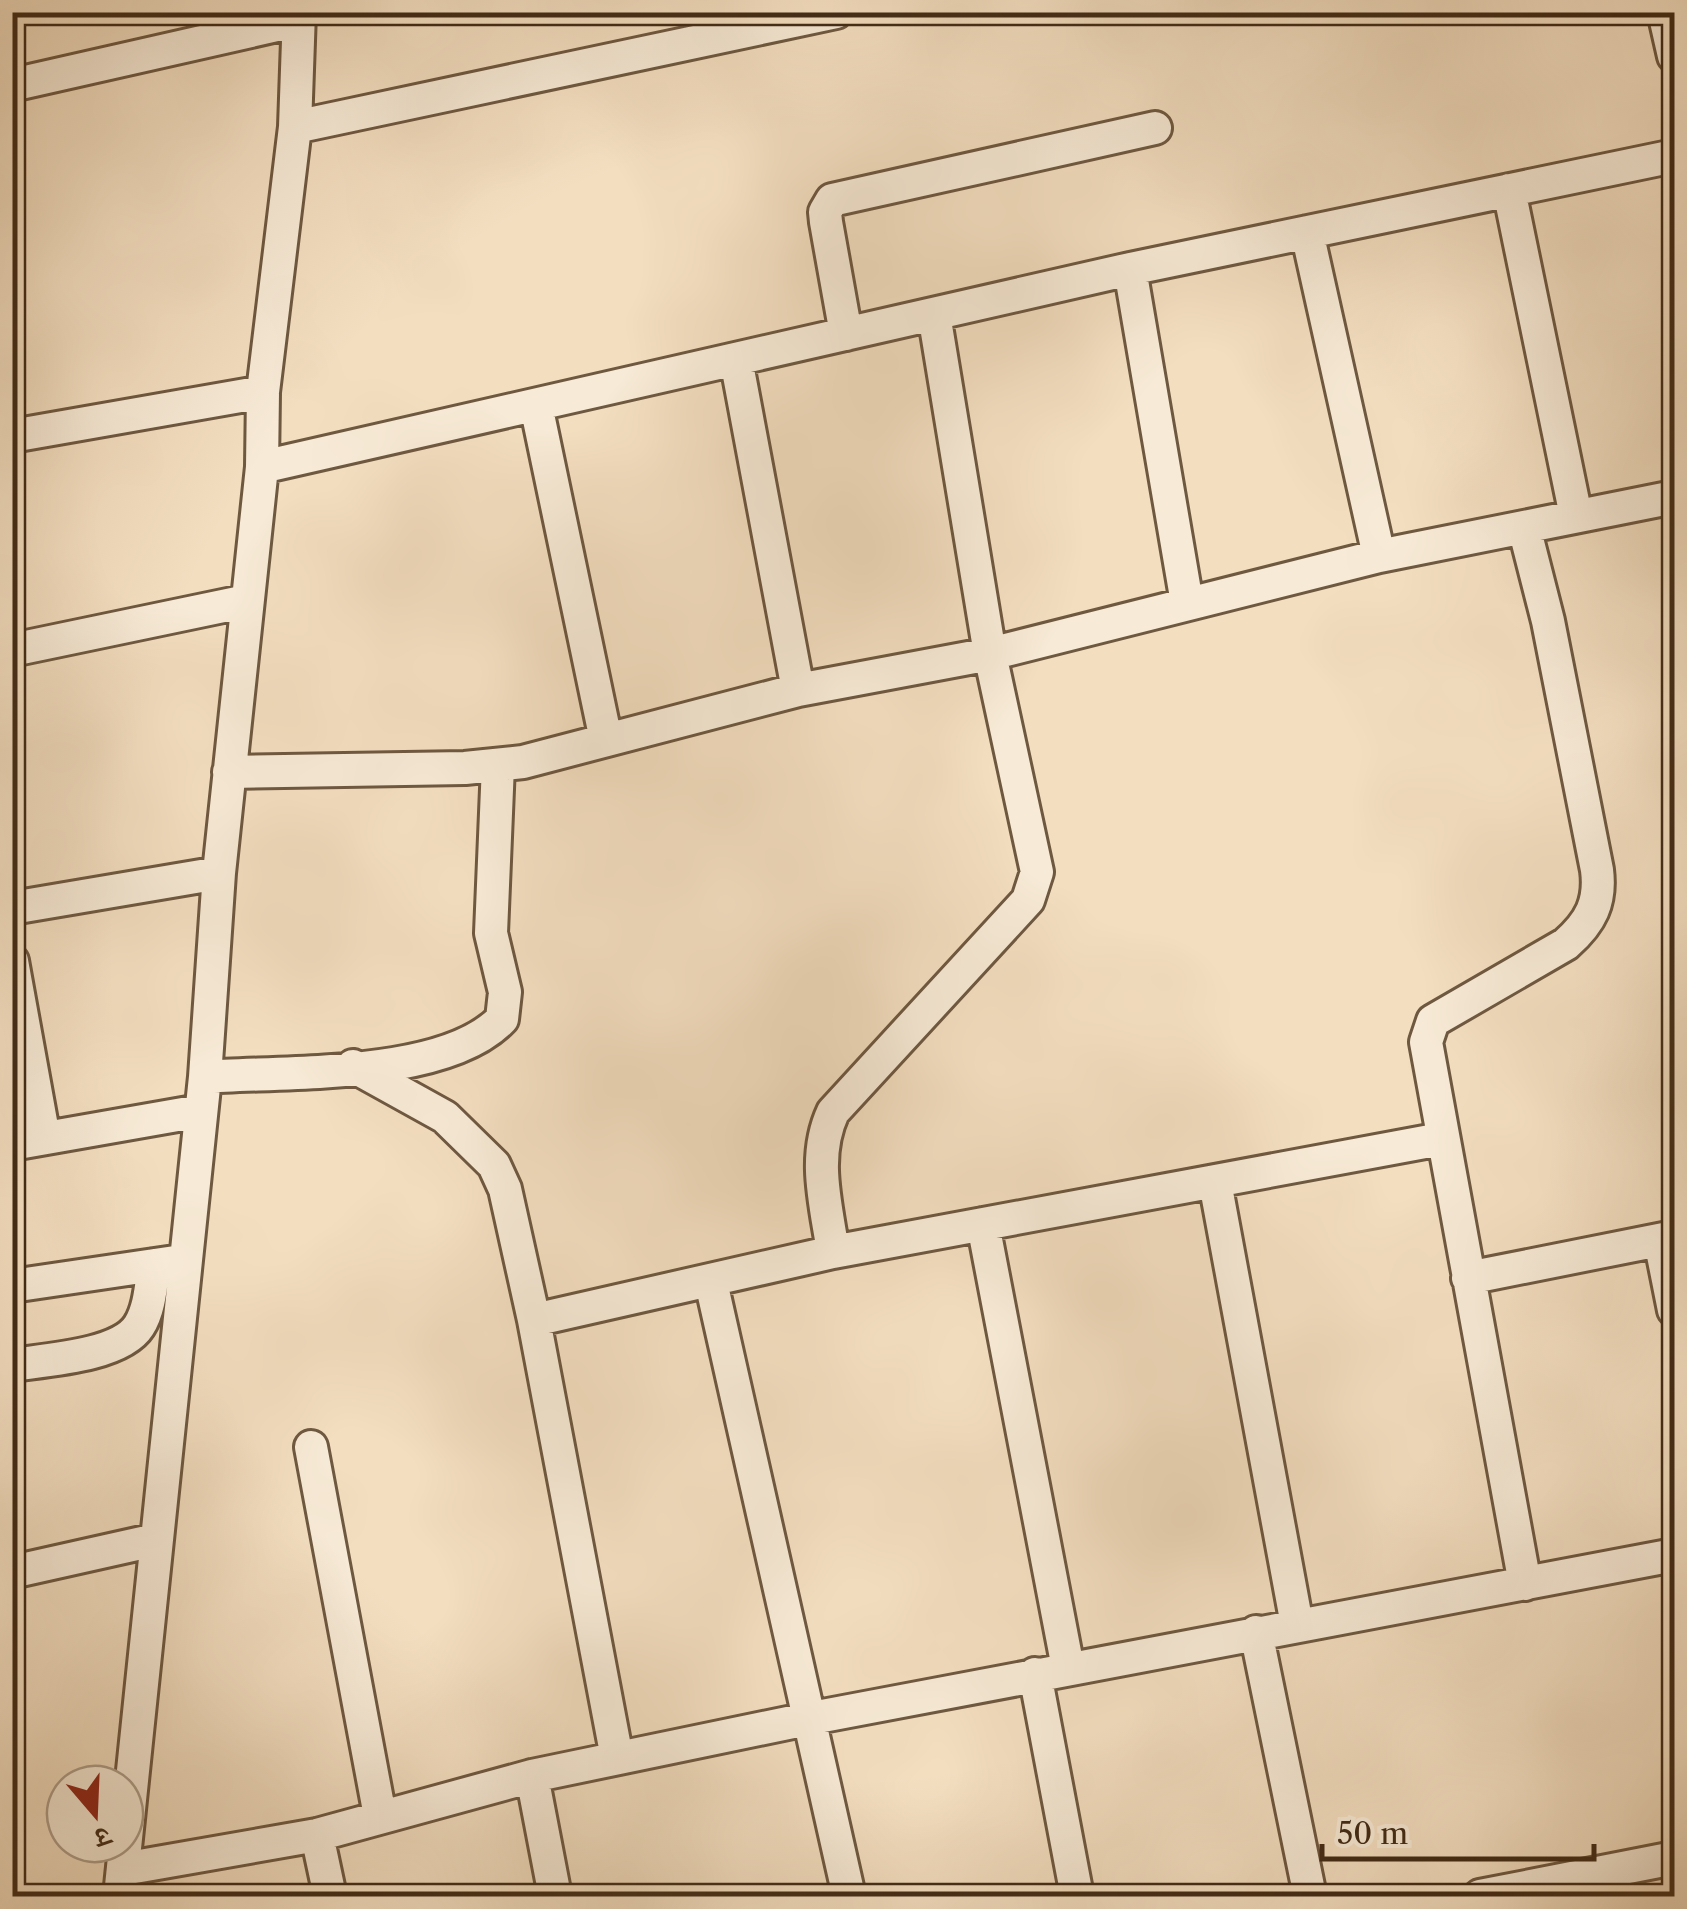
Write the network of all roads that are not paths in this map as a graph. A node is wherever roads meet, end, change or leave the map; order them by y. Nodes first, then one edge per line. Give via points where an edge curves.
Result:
1 (836, 12) edge
2 (1664, 12) edge
3 (299, 16) edge
4 (1674, 56) edge
5 (12, 85) edge
6 (295, 127) junction
7 (1155, 128) dead end
8 (1674, 156) edge
9 (1509, 190) junction
10 (1307, 232) junction
11 (1130, 269) junction
12 (934, 314) junction
13 (846, 334) junction
14 (736, 359) junction
15 (264, 392) junction
16 (536, 405) junction
17 (12, 436) edge
18 (262, 468) junction
19 (1674, 496) edge
20 (1576, 516) junction
21 (1524, 527) junction
22 (1379, 556) junction
23 (247, 601) junction
24 (1188, 603) junction
25 (12, 650) edge
26 (990, 654) junction
27 (798, 690) junction
28 (606, 740) junction
29 (498, 765) junction
30 (229, 772) junction
31 (219, 873) junction
32 (12, 908) edge
33 (12, 961) edge
34 (353, 1066) junction
35 (205, 1077) junction
36 (200, 1111) junction
37 (1441, 1140) junction
38 (28, 1141) edge
39 (1215, 1182) junction
40 (983, 1224) junction
41 (1667, 1239) edge
42 (833, 1252) junction
43 (169, 1263) junction
44 (1468, 1278) junction
45 (710, 1282) junction
46 (12, 1286) edge
47 (1674, 1310) edge
48 (534, 1320) junction
49 (12, 1365) edge
50 (312, 1447) dead end
51 (155, 1540) junction
52 (1674, 1555) edge
53 (12, 1572) edge
54 (1525, 1584) junction
55 (1297, 1625) junction
56 (1256, 1632) junction
57 (1068, 1668) junction
58 (1035, 1674) junction
59 (812, 1718) junction
60 (617, 1758) junction
61 (532, 1776) junction
62 (380, 1816) junction
63 (318, 1835) junction
64 (1674, 1858) edge
65 (121, 1883) edge
66 (330, 1896) edge
67 (555, 1896) edge
68 (850, 1896) edge
69 (1077, 1896) edge
70 (1310, 1896) edge
71 (1480, 1896) edge

1 - 6 street
2 - 4 street
3 - 5 street
3 - 6 street
6 - 15 street
7 - 13 street via 832,200 826,222
8 - 9 street
9 - 10 street
9 - 20 street
10 - 11 street
10 - 22 street
11 - 12 street
11 - 24 street
12 - 13 street
12 - 26 street
13 - 14 street
14 - 16 street
14 - 27 street
15 - 17 street
15 - 18 street
16 - 18 street
16 - 28 street
18 - 23 street
19 - 20 street
20 - 21 street
21 - 22 street
21 - 37 street via 1600,889 1592,914 1566,944 1433,1021 1427,1054
22 - 24 street
23 - 25 street
23 - 30 street
24 - 26 street
26 - 27 street
26 - 42 street via 1036,885 833,1112 820,1160
27 - 28 street
28 - 29 street
29 - 30 street
29 - 34 street via 490,932 505,992 502,1019 482,1036 421,1058
30 - 31 street
31 - 32 street
31 - 35 street
33 - 38 street
34 - 35 street
34 - 48 street via 445,1117 494,1164
35 - 36 street
36 - 38 street
36 - 43 street
37 - 39 street
37 - 44 street
39 - 40 street
39 - 55 street
40 - 42 street
40 - 57 street
41 - 44 street
41 - 47 street
42 - 45 street
43 - 46 street
43 - 49 street via 142,1318 122,1341
43 - 51 street
44 - 54 street
45 - 48 street
45 - 59 street
48 - 60 street
50 - 62 street
51 - 53 street
51 - 65 street
52 - 54 street
54 - 55 street
55 - 56 street
56 - 57 street
56 - 70 street
57 - 58 street
58 - 59 street
58 - 69 street
59 - 60 street
59 - 68 street
60 - 61 street
61 - 62 street
61 - 67 street
62 - 63 street
63 - 65 street
63 - 66 street
64 - 71 street

